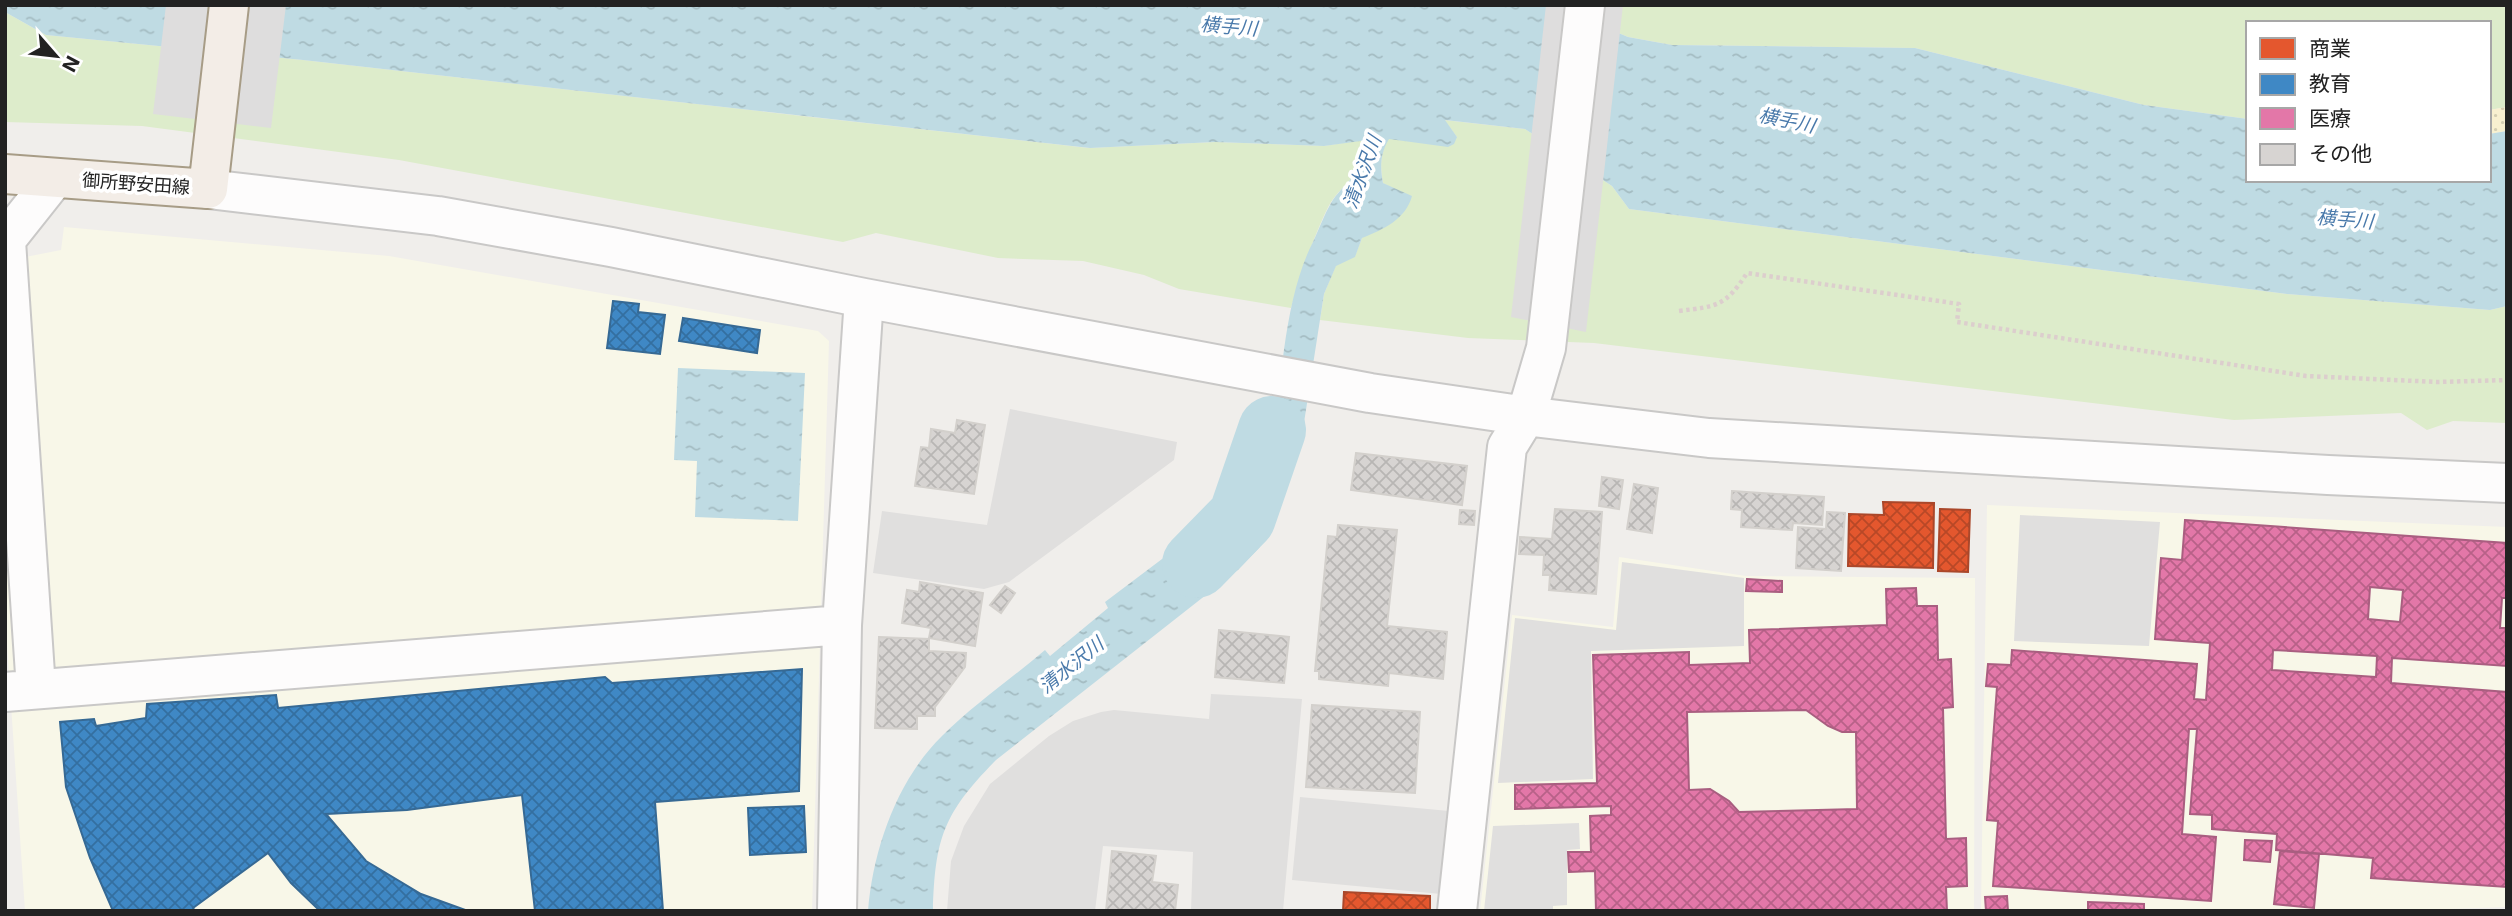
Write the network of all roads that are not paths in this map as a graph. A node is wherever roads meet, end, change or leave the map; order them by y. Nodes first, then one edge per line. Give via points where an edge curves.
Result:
1 (229, 5) edge
2 (1585, 5) edge
3 (5, 174) edge
4 (55, 178) junction
5 (208, 189) junction
6 (6, 241) edge
7 (864, 298) junction
8 (1526, 416) junction
9 (2507, 483) edge
10 (842, 625) junction
11 (20, 691) edge
12 (837, 911) edge
13 (1457, 911) edge

1 - 5 main road, 御所野安田線
2 - 8 street via 1550,323
3 - 4 main road, 御所野安田線
4 - 5 main road, 御所野安田線
4 - 6 street
5 - 7 street via 438,216
6 - 11 street
7 - 8 street via 1356,391
7 - 10 street
8 - 9 street via 1709,438
8 - 13 street via 1507,447
10 - 11 street
10 - 12 street

